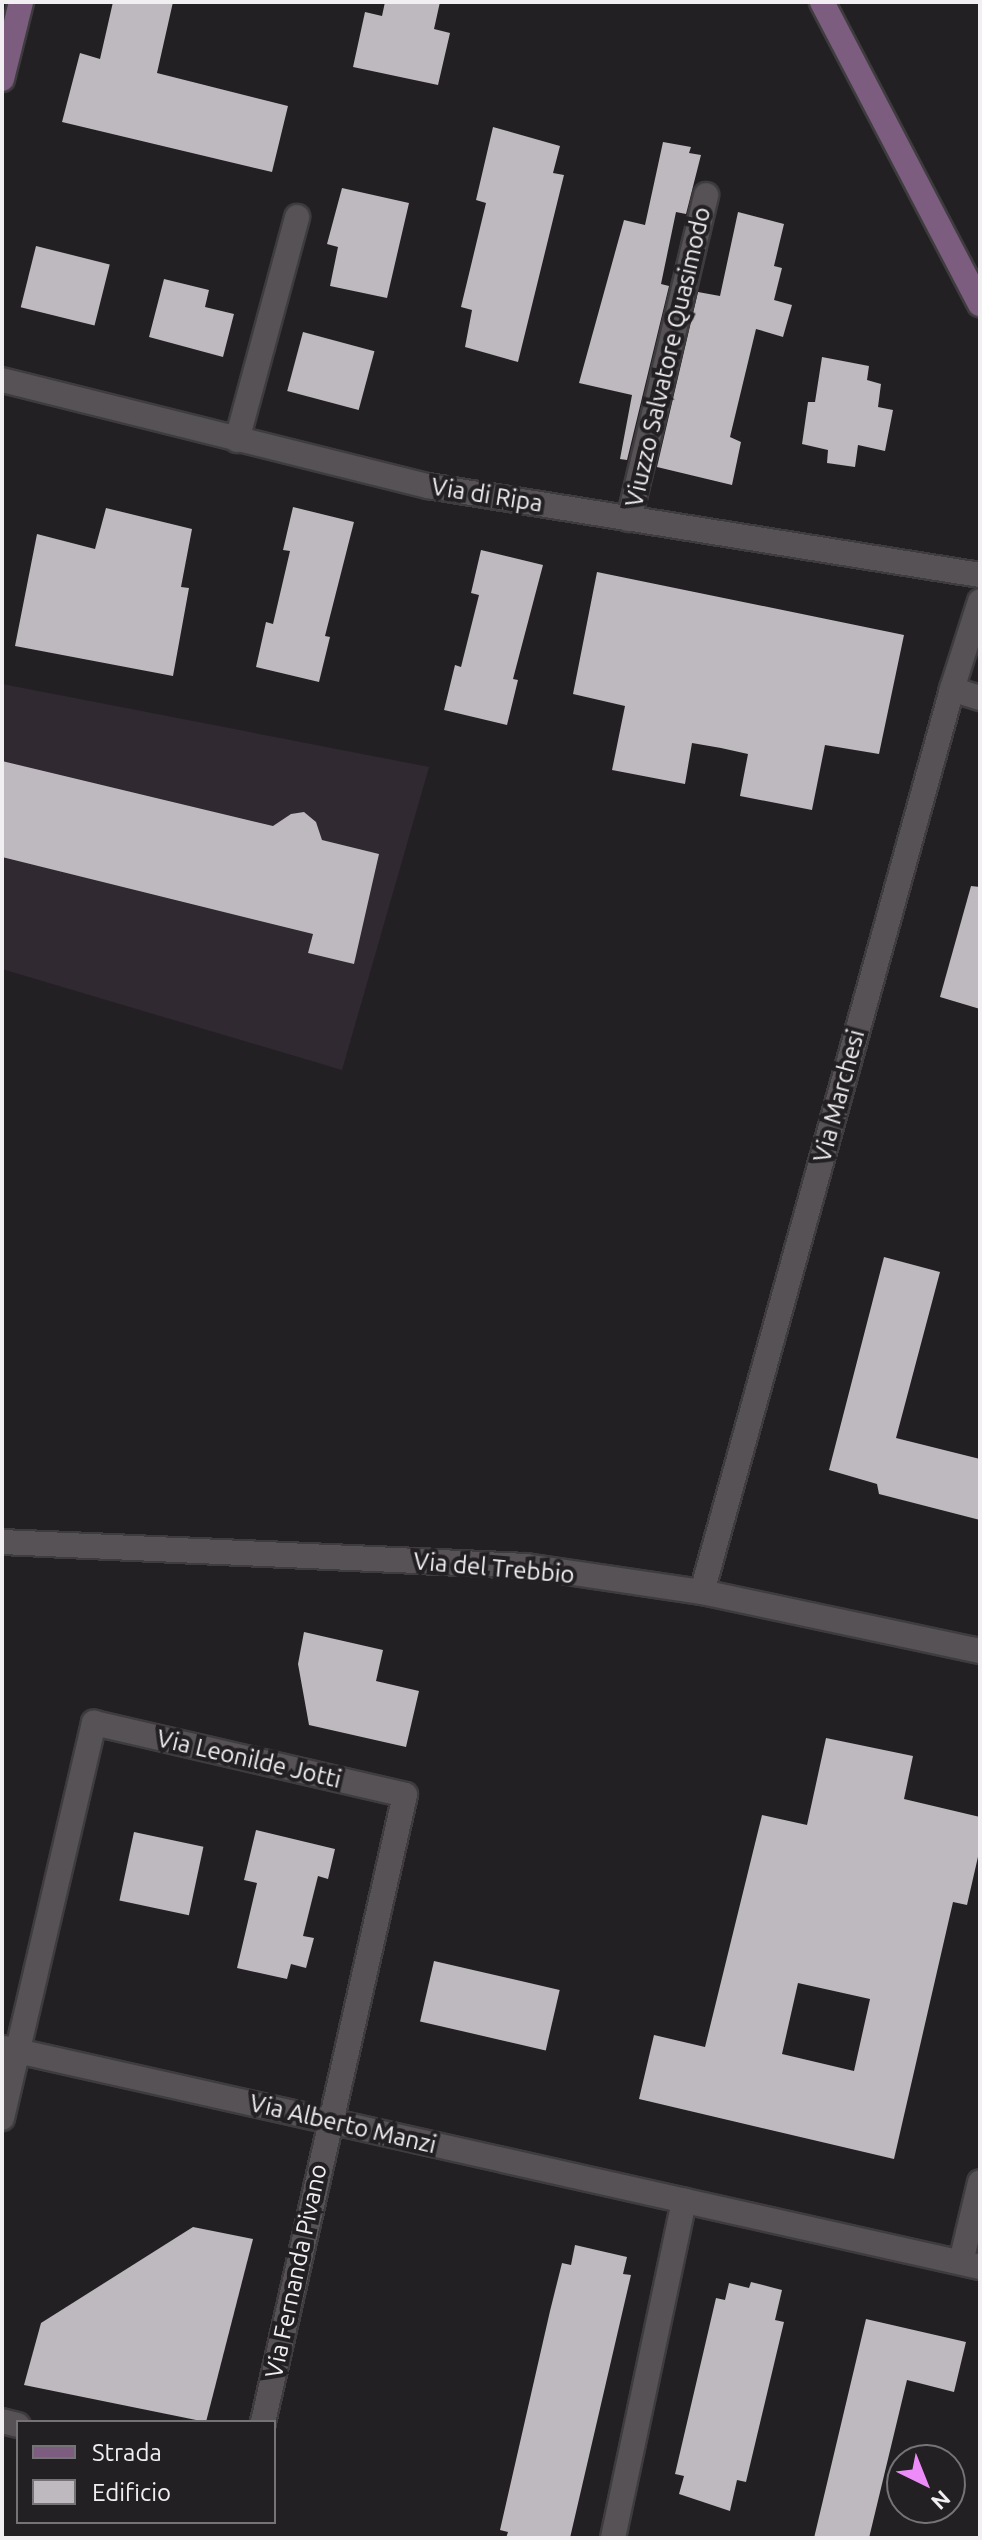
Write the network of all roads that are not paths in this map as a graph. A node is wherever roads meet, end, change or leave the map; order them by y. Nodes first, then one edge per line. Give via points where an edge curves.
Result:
1 (21, 2) edge
2 (822, 2) edge
3 (2, 79) edge
4 (706, 195) dead end
5 (297, 217) dead end
6 (980, 304) edge
7 (2, 380) edge
8 (237, 440) junction
9 (629, 519) junction
10 (980, 575) edge
11 (980, 601) edge
12 (952, 689) junction
13 (980, 698) edge
14 (2, 1542) edge
15 (702, 1592) junction
16 (980, 1651) edge
17 (10, 2049) edge
18 (2, 2118) edge
19 (329, 2121) junction
20 (980, 2182) edge
21 (684, 2200) junction
22 (971, 2265) edge
23 (263, 2420) edge
24 (613, 2538) edge

1 - 3 main road
2 - 6 main road
4 - 9 street, Viuzzo Salvatore Quasimodo
5 - 8 street
7 - 8 street, Via di Ripa
8 - 9 street, Via di Ripa via 428,486
9 - 10 street, Via di Ripa
11 - 12 street, Via Marchesi
12 - 13 street
12 - 15 street, Via Marchesi
14 - 15 street, Via del Trebbio via 526,1566
15 - 16 street, Via del Trebbio
17 - 18 street
17 - 19 street, Via Alberto Manzi
17 - 19 street, Via Leonilde Jotti via 94,1723 405,1795
19 - 21 street, Via Alberto Manzi
19 - 23 street, Via Fernanda Pivano
20 - 22 street
21 - 22 street, Via Alberto Manzi
21 - 24 street

